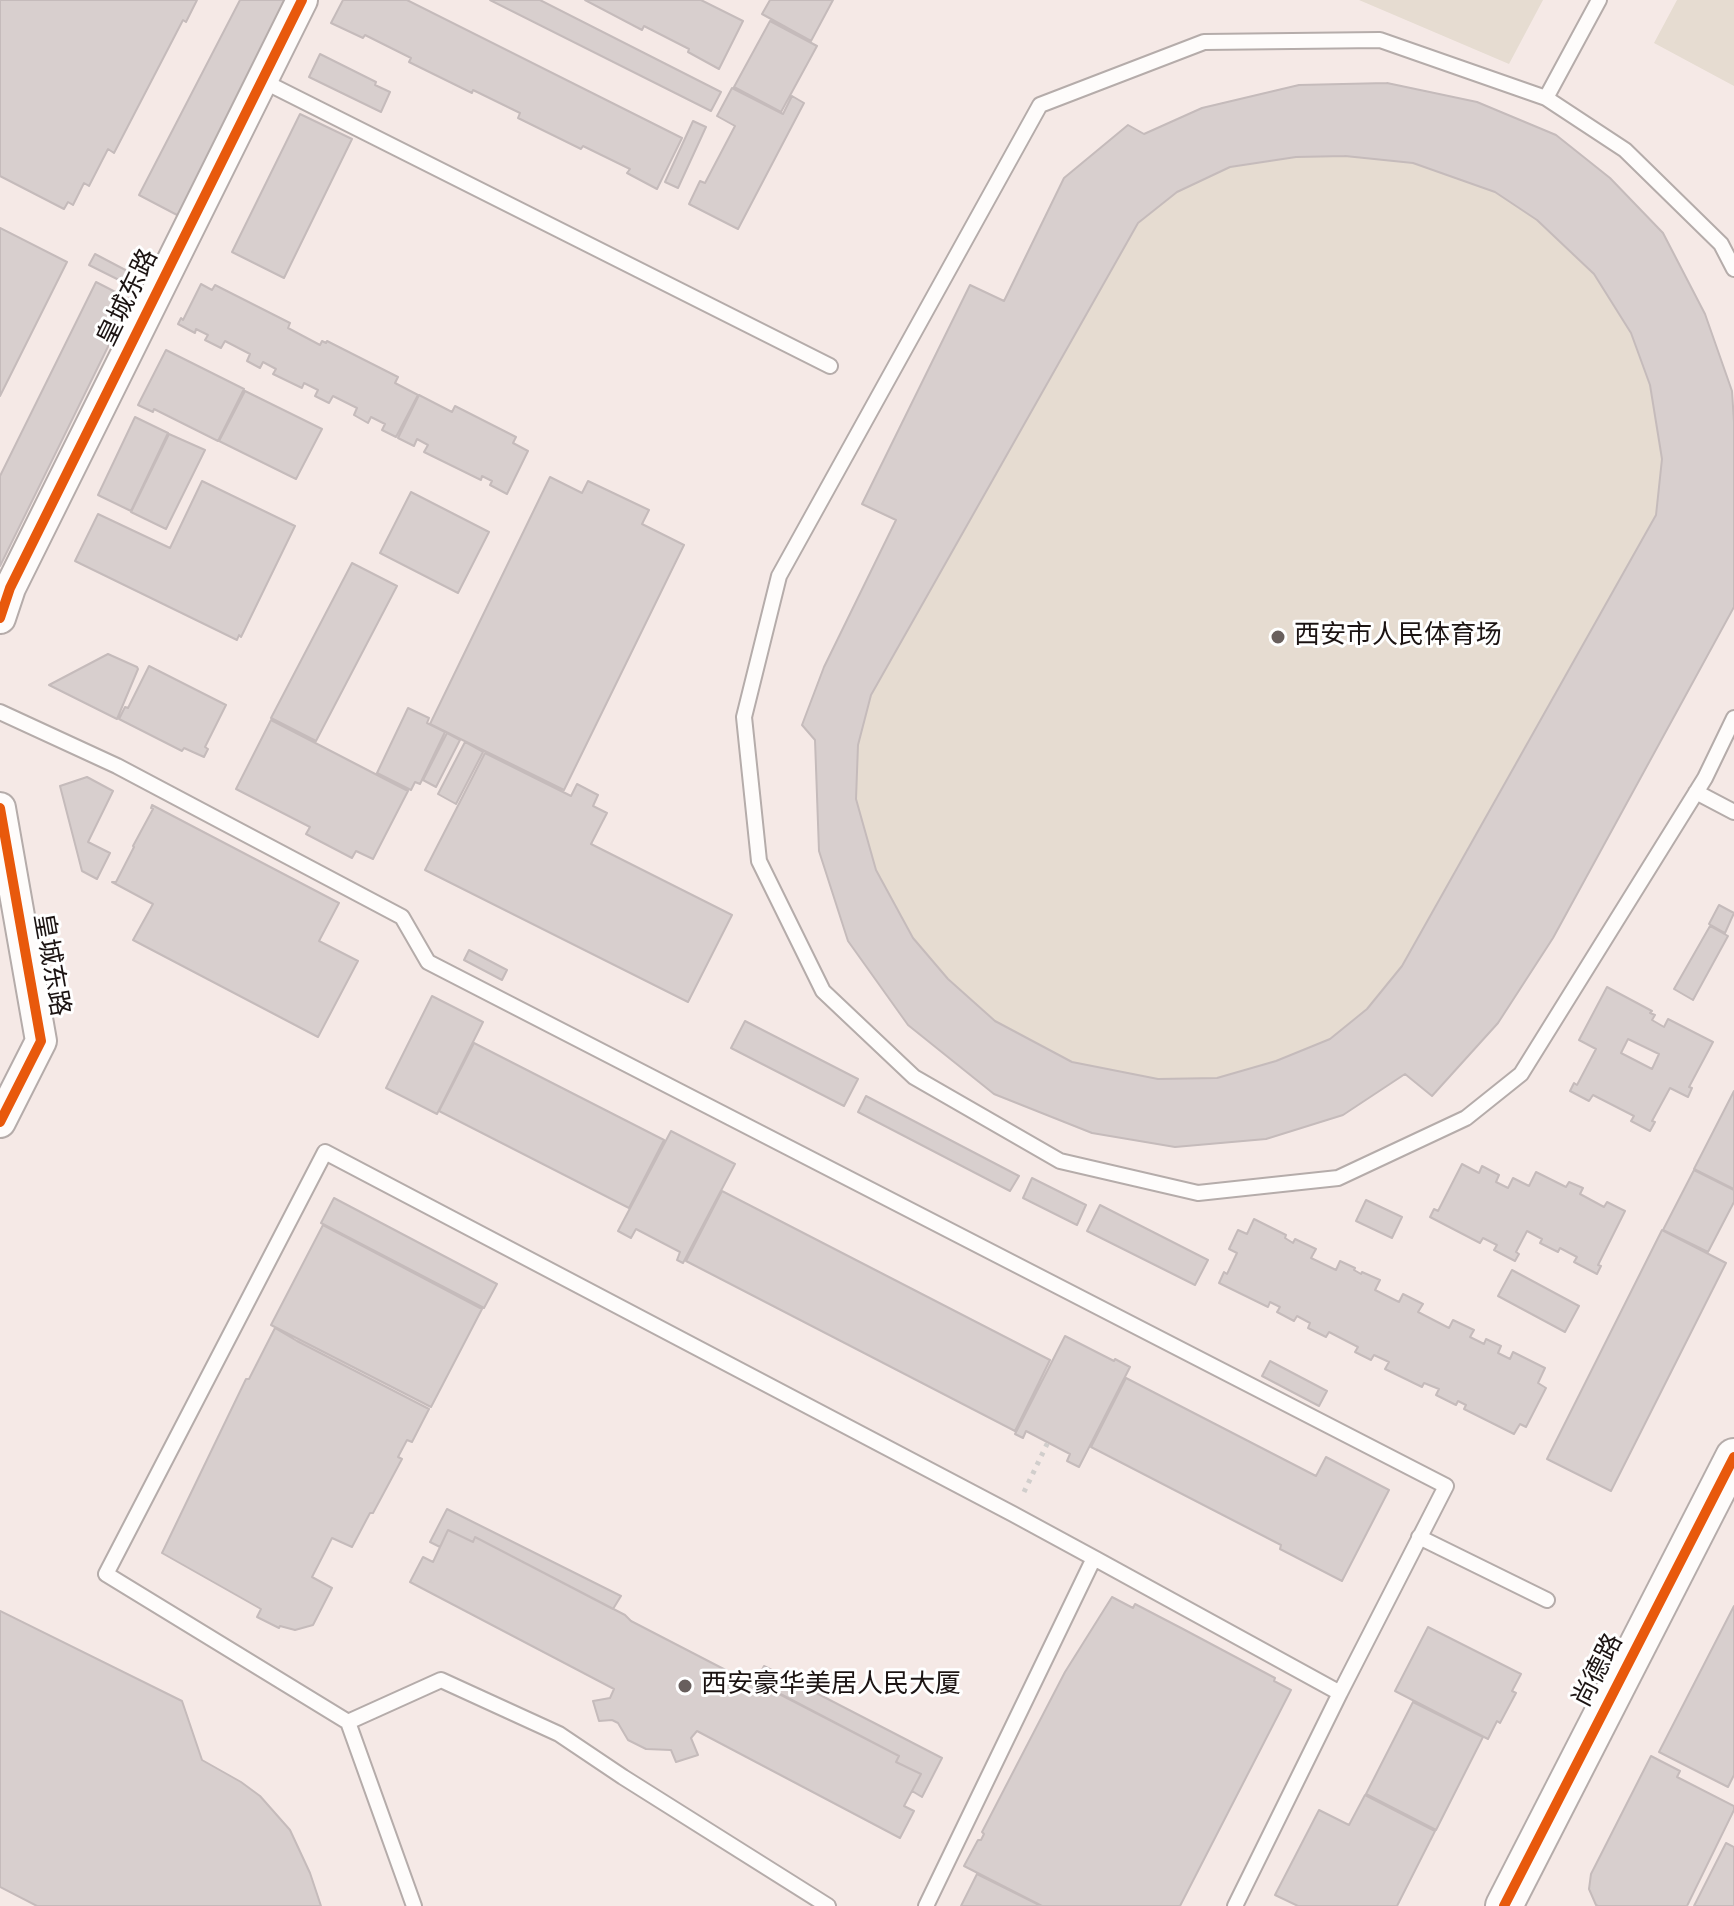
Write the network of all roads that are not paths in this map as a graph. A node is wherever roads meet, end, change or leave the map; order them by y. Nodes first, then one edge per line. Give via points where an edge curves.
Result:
1 (302, 0) edge
2 (1599, 0) edge
3 (261, 80) junction
4 (1546, 98) junction
5 (1734, 269) edge
6 (830, 366) dead end
7 (0, 618) edge
8 (0, 712) edge
9 (1734, 718) edge
10 (1696, 792) junction
11 (0, 808) edge
12 (1734, 812) edge
13 (0, 1122) edge
14 (1734, 1457) edge
15 (1419, 1537) junction
16 (1094, 1558) junction
17 (1547, 1600) dead end
18 (1340, 1693) junction
19 (348, 1722) junction
20 (1508, 1905) edge
21 (414, 1906) edge
22 (828, 1906) edge
23 (926, 1906) edge
24 (1235, 1906) edge

1 - 3 street, 皇城东路
2 - 4 lane
3 - 6 lane
3 - 7 street, 皇城东路 via 10,588
4 - 5 lane via 1625,150 1721,244
4 - 10 lane via 1380,40 1204,42 1040,105 779,576 744,717 759,861 823,991 914,1077 1060,1161 1198,1193 1338,1178 1466,1118 1521,1074
8 - 15 lane via 117,766 402,917 428,962 1446,1486
9 - 10 lane
10 - 12 lane
11 - 13 street, 皇城东路 via 41,1041
14 - 20 street, 尚德路
15 - 17 lane
15 - 18 lane
16 - 18 lane
16 - 19 lane via 325,1152 106,1574
16 - 23 lane
18 - 24 lane
19 - 21 lane
19 - 22 lane via 441,1680 559,1734

